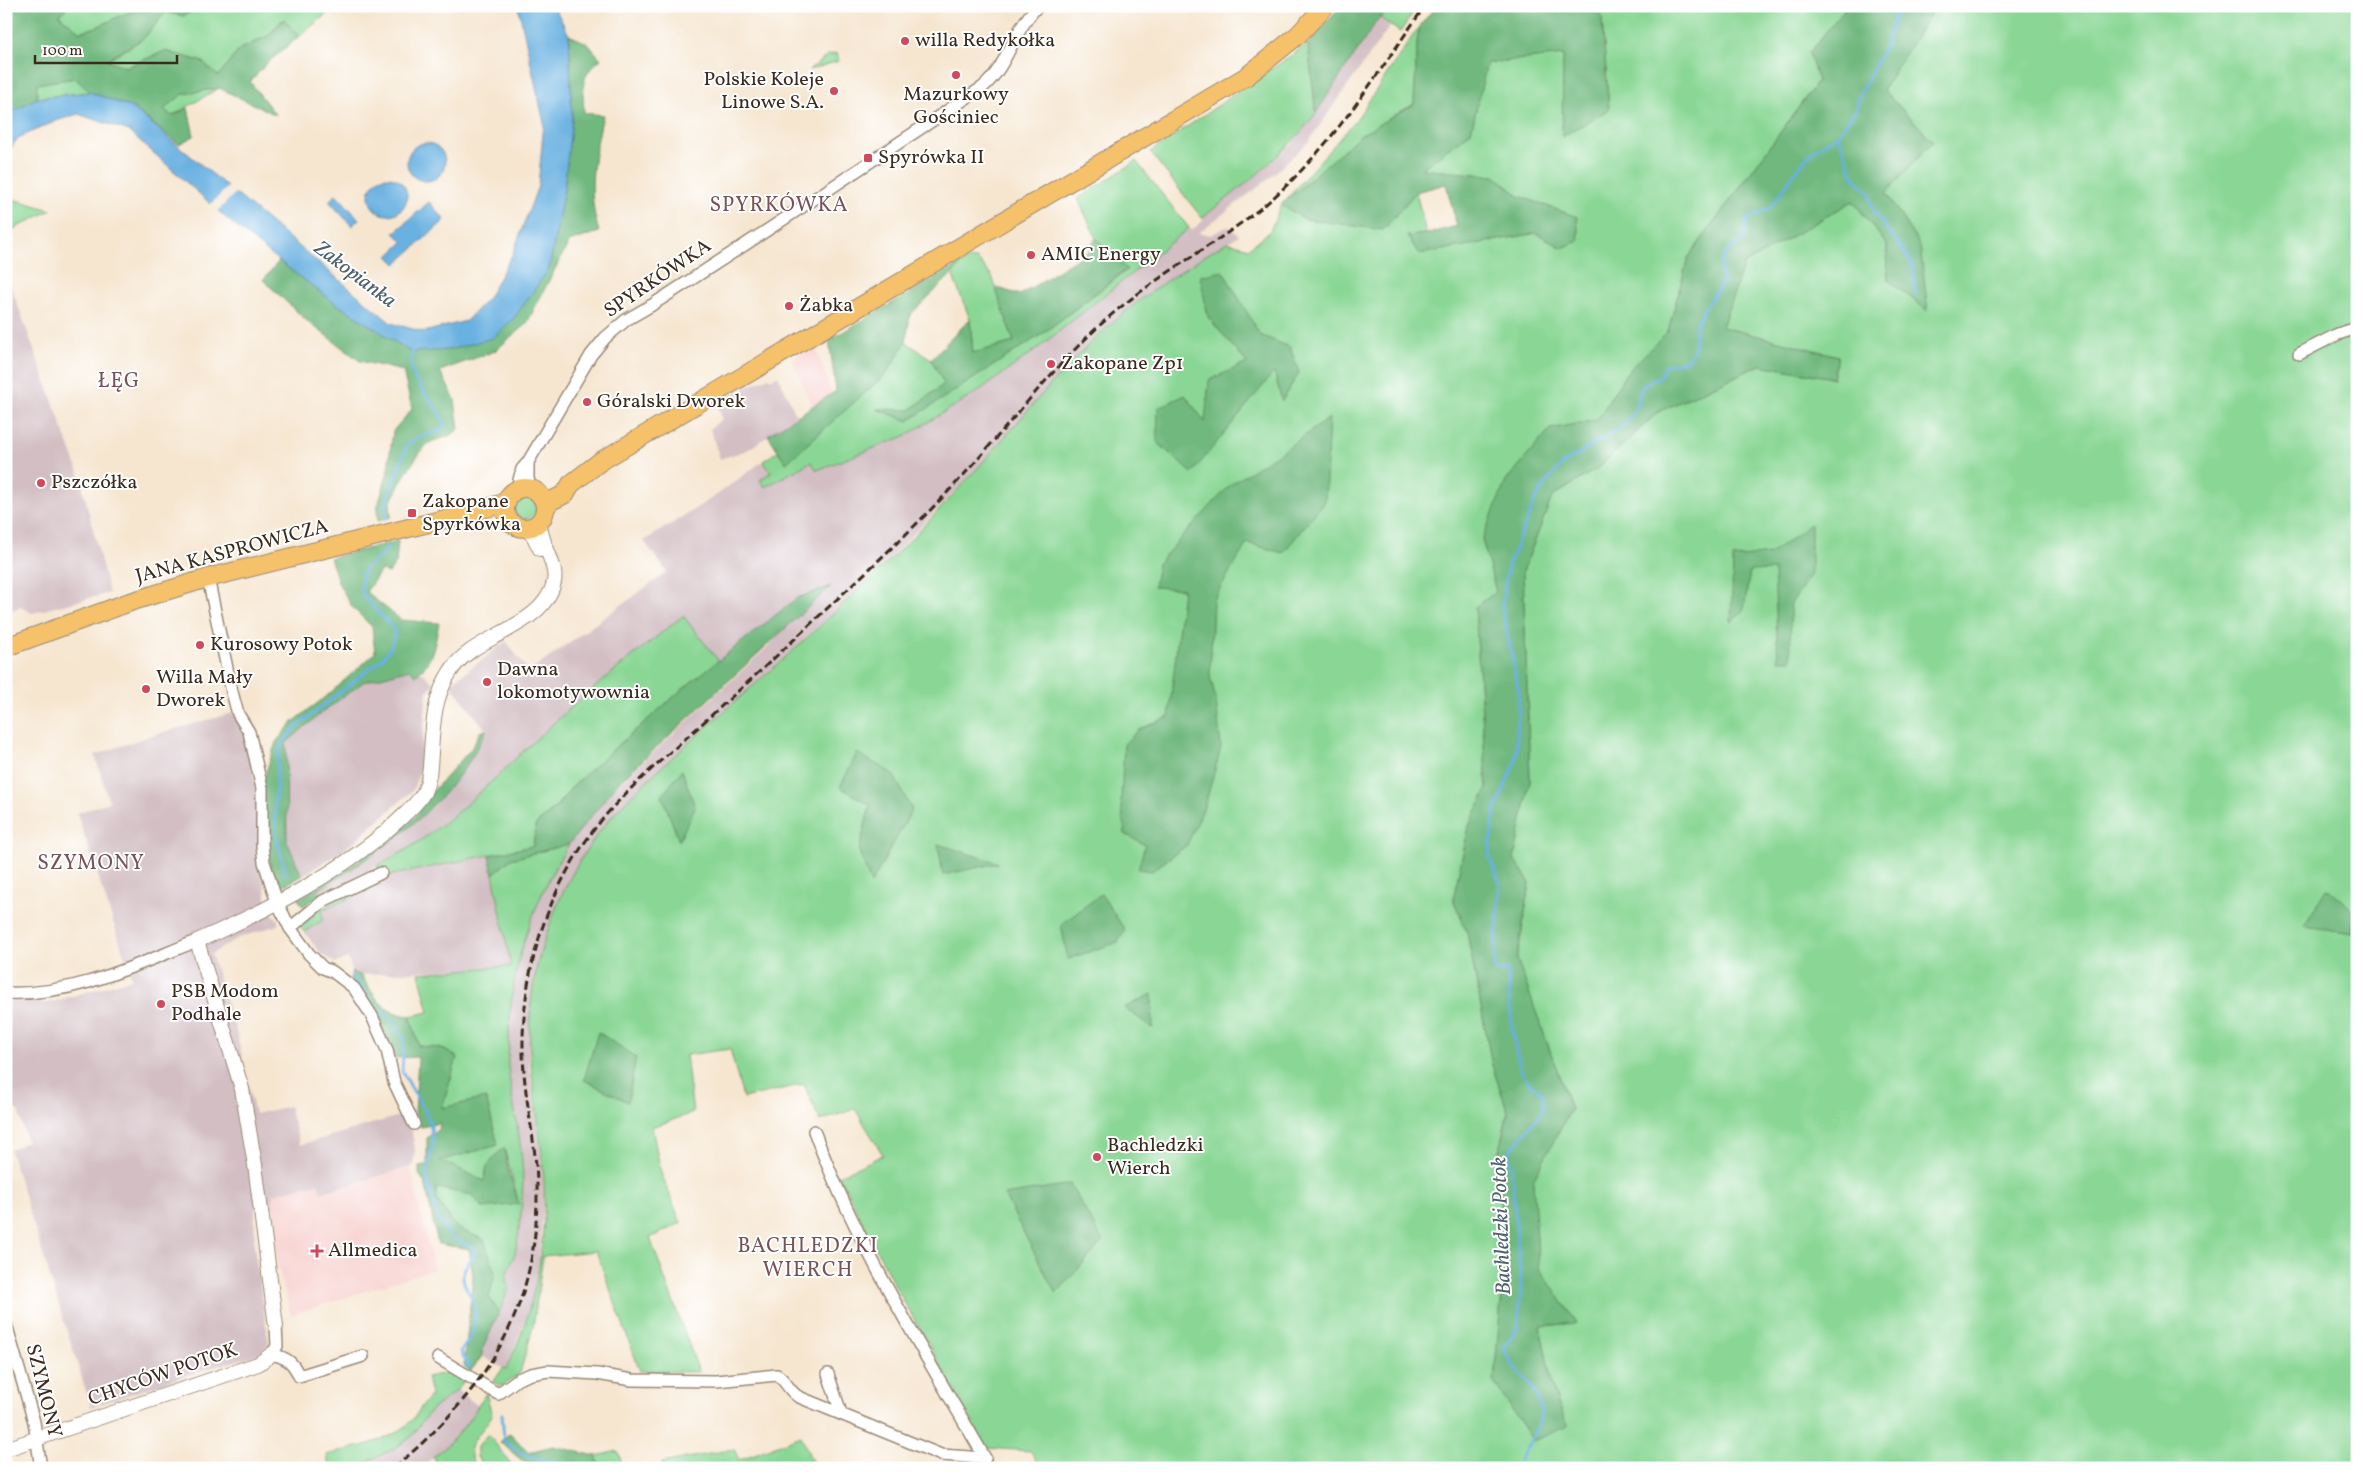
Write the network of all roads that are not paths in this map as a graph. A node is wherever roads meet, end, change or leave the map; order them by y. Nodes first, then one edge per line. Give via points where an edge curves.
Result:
1 (1038, 6) edge
2 (1325, 6) edge
3 (2357, 328) edge
4 (2299, 354) dead end
5 (526, 506) junction
6 (208, 578) junction
7 (6, 647) edge
8 (381, 873) dead end
9 (277, 902) junction
10 (290, 928) junction
11 (198, 941) junction
12 (6, 993) edge
13 (414, 1124) dead end
14 (814, 1131) dead end
15 (6, 1324) edge
16 (276, 1326) joint
17 (272, 1354) junction
18 (363, 1356) dead end
19 (438, 1358) dead end
20 (828, 1374) dead end
21 (841, 1413) junction
22 (37, 1439) junction
23 (6, 1449) edge
24 (41, 1468) edge

1 - 5 street, SPYRKÓWKA via 1026,17 991,79 626,320 605,338 574,380 528,462
2 - 5 main road via 1298,35 1247,76 601,460 571,484 567,492 552,501
3 - 4 street
5 - 6 main road, JANA KASPROWICZA via 473,512
5 - 9 street via 531,532 541,551 547,553 555,576 550,592 540,608 464,656 452,669 434,710 430,776 424,794 390,828 351,858
6 - 7 main road, JANA KASPROWICZA
6 - 9 street via 232,692 238,714 249,732 262,788 264,862
8 - 10 street via 323,901
9 - 10 street
9 - 11 street
10 - 13 street via 323,968 333,972 360,996 387,1050 394,1082
11 - 12 street via 133,969 95,981 59,990
11 - 16 street via 242,1088
14 - 21 street via 830,1175 889,1289 985,1458 941,1455
15 - 22 street, SZYMONY
16 - 17 street via 277,1346
17 - 18 street via 286,1358 299,1376
17 - 22 street, CHYCÓW POTOK via 258,1364
19 - 21 street via 498,1394 518,1379 548,1371 632,1380 716,1381 776,1375 793,1394
20 - 21 street
22 - 23 street, CHYCÓW POTOK
22 - 24 street, SZYMONY

